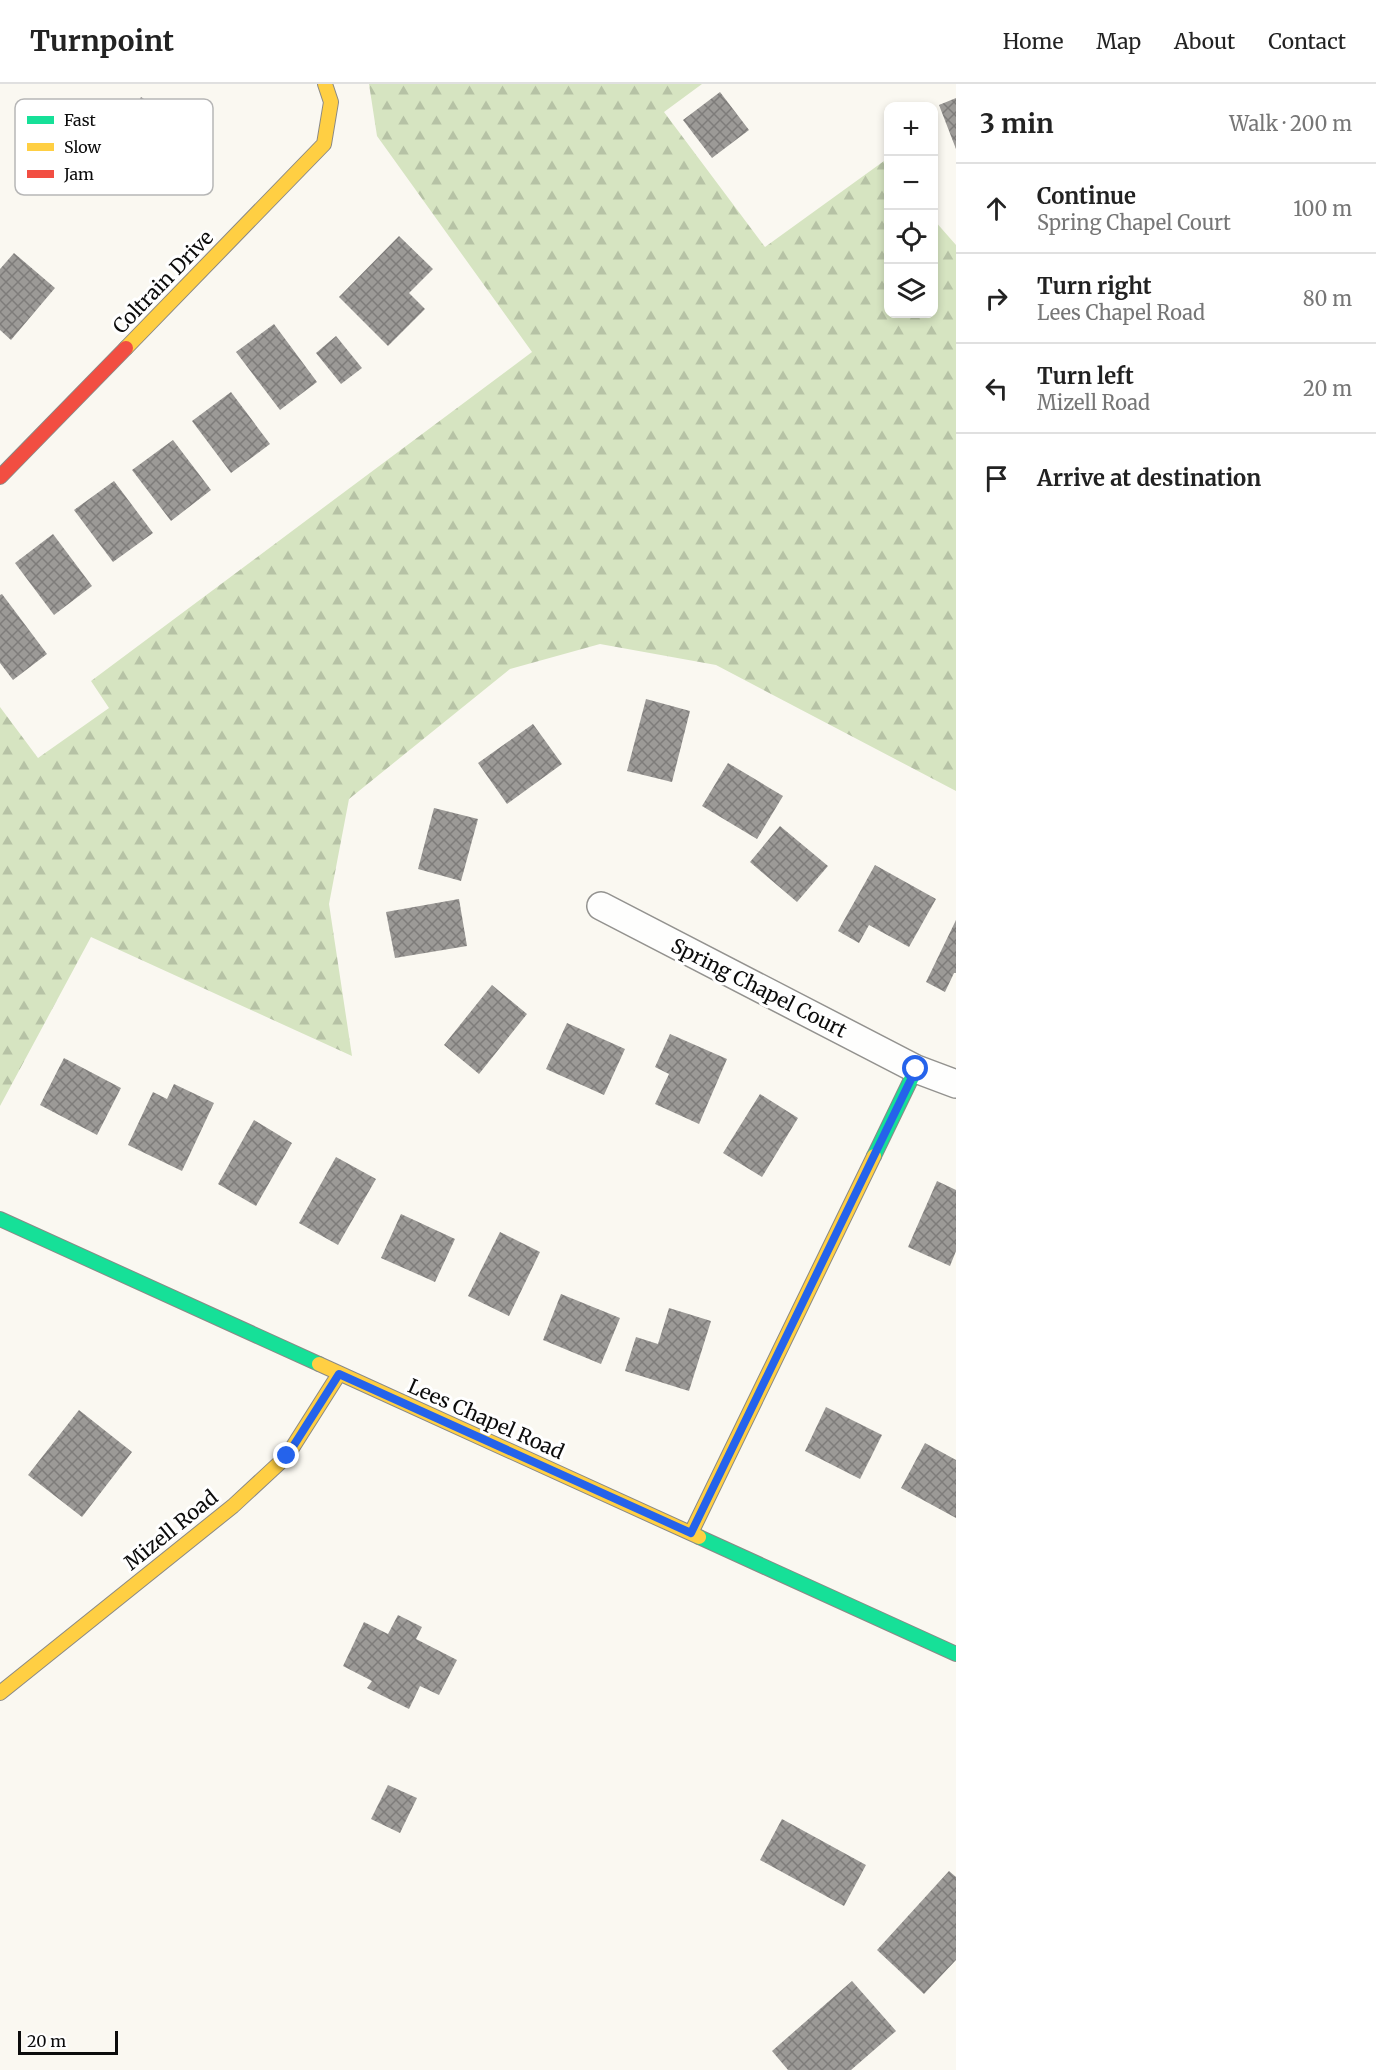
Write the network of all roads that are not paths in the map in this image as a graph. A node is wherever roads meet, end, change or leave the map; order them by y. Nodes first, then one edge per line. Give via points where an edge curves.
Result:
1 (326, 84) edge
2 (0, 477) edge
3 (601, 906) dead end
4 (916, 1069) junction
5 (956, 1084) edge
6 (0, 1219) edge
7 (339, 1374) junction
8 (691, 1533) junction
9 (956, 1654) edge
10 (0, 1693) edge

1 - 2 street, Coltrain Drive via 331,102 324,144
3 - 4 street, Spring Chapel Court
4 - 5 street, Spring Chapel Court
4 - 8 street
6 - 7 street, Lees Chapel Road
7 - 8 street, Lees Chapel Road
7 - 10 street, Mizell Road via 287,1456 233,1506
8 - 9 street, Lees Chapel Road

